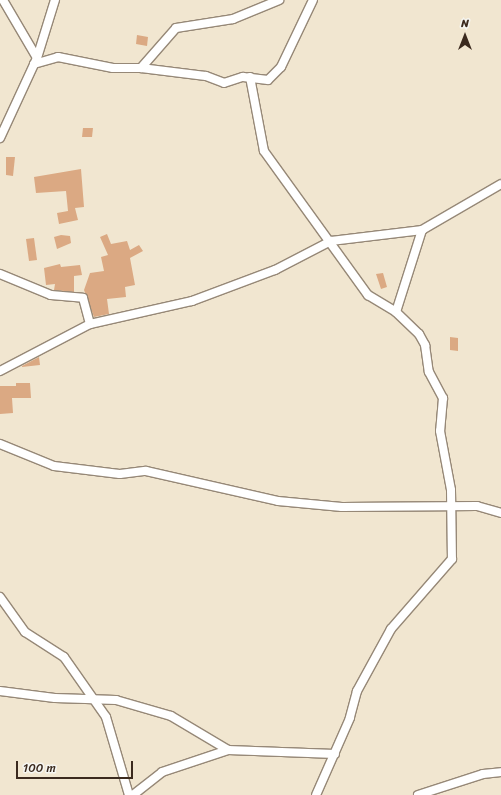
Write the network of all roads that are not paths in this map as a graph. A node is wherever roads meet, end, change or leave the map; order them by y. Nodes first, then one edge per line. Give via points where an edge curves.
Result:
1 (3, 0) edge
2 (55, 0) edge
3 (258, 0) edge
4 (279, 0) edge
5 (313, 0) edge
6 (248, 12) junction
7 (36, 61) junction
8 (141, 68) junction
9 (250, 77) junction
10 (1, 130) edge
11 (0, 138) edge
12 (501, 184) edge
13 (422, 230) junction
14 (331, 242) junction
15 (0, 274) edge
16 (396, 312) junction
17 (90, 324) junction
18 (0, 371) edge
19 (0, 444) edge
20 (452, 505) junction
21 (501, 513) edge
22 (0, 597) edge
23 (0, 690) edge
24 (94, 700) junction
25 (228, 750) junction
26 (335, 754) junction
27 (501, 772) edge
28 (130, 795) edge
29 (133, 795) edge
30 (316, 795) edge
31 (418, 795) edge

1 - 7 street
2 - 7 street
3 - 6 street via 258,5
4 - 6 street
5 - 9 street via 282,67 268,80
6 - 8 street via 234,20 176,28
7 - 8 street via 58,57 113,68
7 - 10 street
8 - 9 street via 198,75 224,83
9 - 14 street via 264,151
10 - 11 street
12 - 13 street
13 - 14 street
13 - 16 street
14 - 16 street via 368,295
14 - 17 street via 275,270 192,301
15 - 17 street via 51,296 83,298
16 - 20 street via 425,344 429,372 443,398 440,431
17 - 18 street
19 - 20 street via 54,466 113,474 146,471 172,480 285,502 342,507
20 - 21 street via 477,506
20 - 26 street via 452,559 391,629 357,691
22 - 24 street via 25,632 64,657
23 - 24 street
24 - 25 street via 116,700 171,716
24 - 28 street via 106,717
25 - 26 street
25 - 29 street via 162,772
26 - 30 street
27 - 31 street via 483,774

